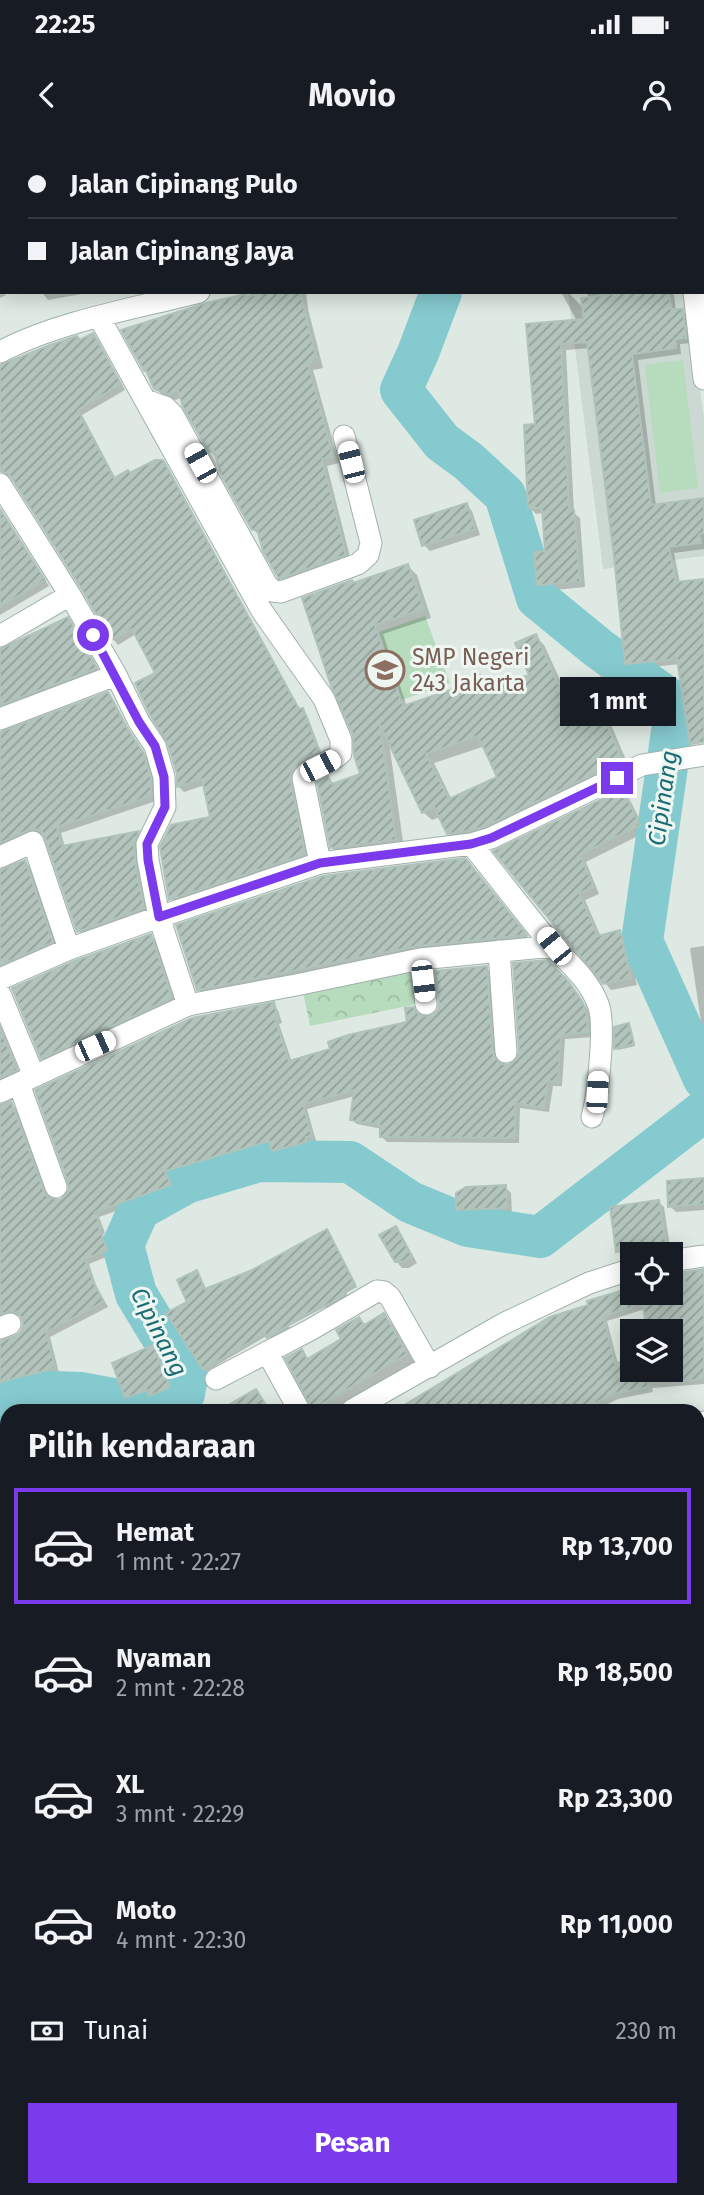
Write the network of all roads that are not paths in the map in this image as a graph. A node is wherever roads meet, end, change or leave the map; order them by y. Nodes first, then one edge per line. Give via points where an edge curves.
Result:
1 (314, 140) edge
2 (327, 140) edge
3 (191, 294) edge
4 (694, 294) edge
5 (99, 317) junction
6 (0, 352) edge
7 (704, 379) edge
8 (145, 400) junction
9 (344, 436) dead end
10 (0, 484) edge
11 (70, 595) junction
12 (0, 636) edge
13 (116, 676) junction
14 (0, 719) edge
15 (699, 756) edge
16 (471, 844) junction
17 (0, 857) edge
18 (320, 863) junction
19 (159, 917) junction
20 (554, 946) junction
21 (69, 949) junction
22 (499, 951) junction
23 (421, 959) junction
24 (0, 979) edge
25 (0, 994) edge
26 (426, 1004) dead end
27 (188, 1005) junction
28 (506, 1052) dead end
29 (18, 1084) edge
30 (592, 1116) dead end
31 (56, 1187) dead end
32 (704, 1256) edge
33 (683, 1259) edge
34 (620, 1273) edge
35 (267, 1352) junction
36 (430, 1367) junction
37 (216, 1379) dead end
38 (296, 1404) edge
39 (363, 1404) edge

1 - 2 street
3 - 5 street
4 - 7 street
5 - 6 street
5 - 8 street
8 - 9 street via 173,415 272,591 281,592 358,564 368,555 371,542
8 - 18 street via 262,611 324,699 341,740 336,758 303,778
10 - 11 street
11 - 12 street
11 - 13 street
13 - 14 street
13 - 19 street via 155,746 164,777 165,807 147,844
15 - 16 street via 642,765
16 - 18 street
16 - 20 street
17 - 21 street via 33,842
18 - 19 street
19 - 21 street
19 - 27 street
20 - 22 street
20 - 30 street via 585,980 600,1006
21 - 24 street
22 - 23 street
22 - 28 street
23 - 26 street
23 - 27 street
25 - 29 street
27 - 29 street
29 - 31 street
32 - 33 street
34 - 36 street via 503,1324
35 - 36 street via 377,1291 390,1297
35 - 37 street
35 - 38 street
36 - 39 street

